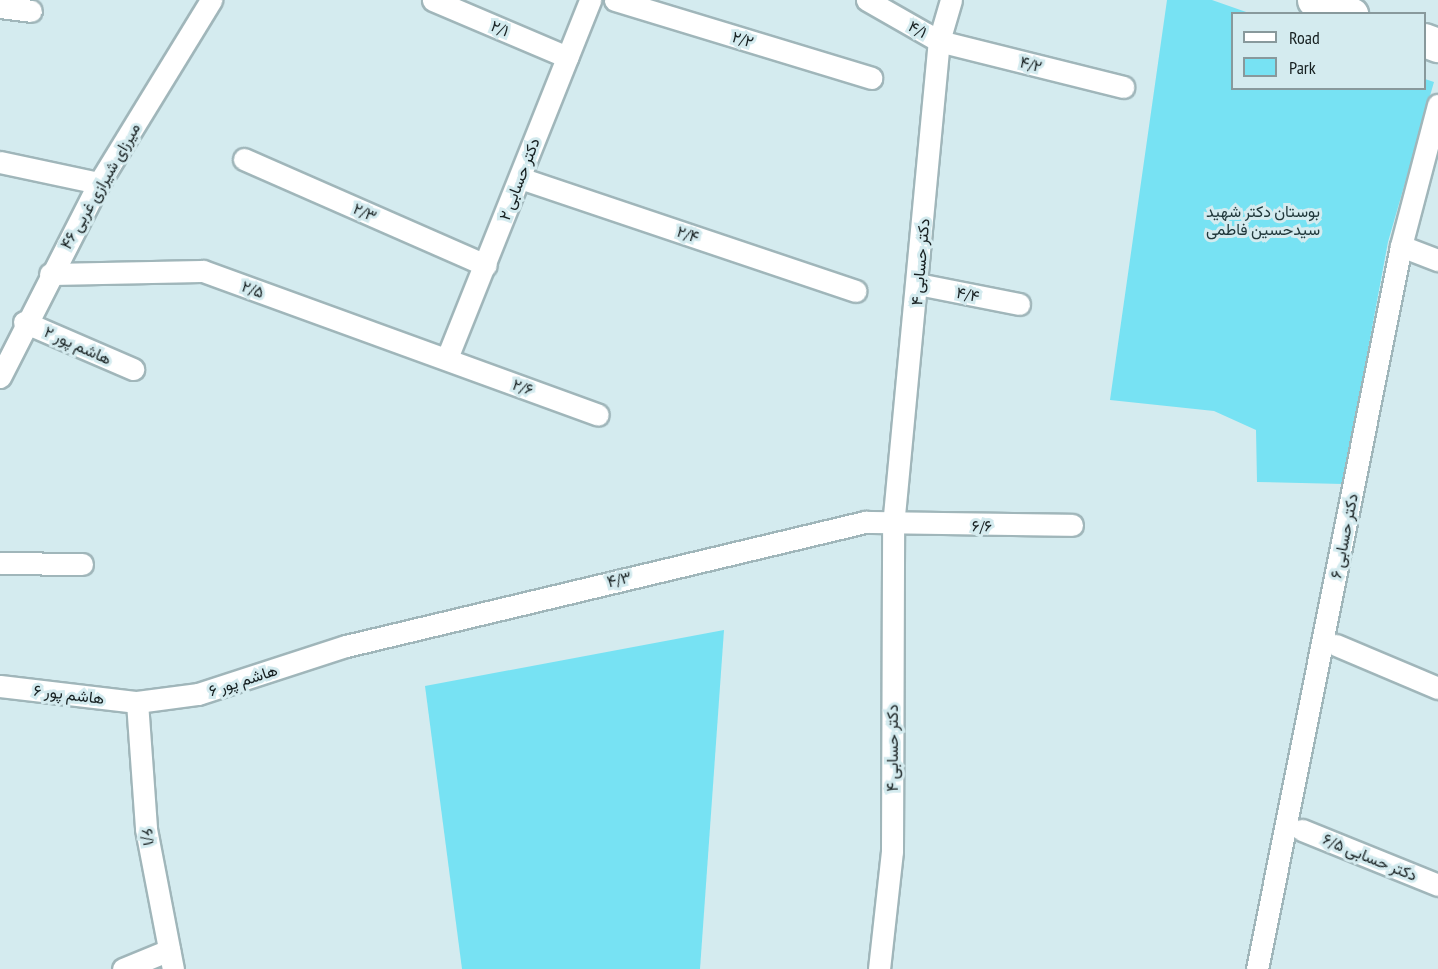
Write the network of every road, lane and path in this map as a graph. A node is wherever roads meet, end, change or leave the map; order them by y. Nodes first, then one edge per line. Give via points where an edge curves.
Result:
1 (211, 0) edge
2 (433, 0) edge
3 (590, 0) edge
4 (615, 0) edge
5 (867, 0) edge
6 (951, 0) edge
7 (1314, 0) edge
8 (0, 7) edge
9 (31, 11) dead end
10 (1346, 12) edge
11 (939, 41) junction
12 (567, 57) junction
13 (871, 78) dead end
14 (1123, 87) dead end
15 (1438, 105) edge
16 (244, 159) dead end
17 (0, 162) edge
18 (520, 178) junction
19 (99, 183) junction
20 (1401, 246) junction
21 (1438, 260) edge
22 (486, 265) junction
23 (50, 273) junction
24 (918, 284) junction
25 (856, 291) dead end
26 (1019, 304) dead end
27 (24, 321) junction
28 (447, 358) junction
29 (133, 369) dead end
30 (0, 377) edge
31 (598, 415) dead end
32 (1072, 525) dead end
33 (893, 526) junction
34 (0, 563) edge
35 (82, 564) dead end
36 (1336, 645) dead end
37 (346, 646) joint
38 (0, 686) edge
39 (1438, 688) edge
40 (137, 702) junction
41 (1302, 830) dead end
42 (1438, 885) edge
43 (171, 959) edge
44 (123, 969) edge
45 (879, 969) edge
46 (1257, 969) edge

1 - 19 street, میرزای شیرازی غربی ۴۶
2 - 12 street, ۲/۱
3 - 12 street, دکتر حسابی ۲
4 - 13 street, ۲/۲
5 - 11 street, ۴/۱
6 - 11 street, دکتر حسابی ۴
7 - 10 main road
8 - 9 street
11 - 14 street, ۴/۲
11 - 24 street, دکتر حسابی ۴
12 - 18 street, دکتر حسابی ۲
15 - 20 street, ۶ دکتر حسابی
16 - 22 street, ۲/۳
17 - 19 street
18 - 22 street, دکتر حسابی ۲
18 - 25 street, ۲/۴
19 - 23 street, میرزای شیرازی غربی ۴۶
20 - 21 street
20 - 46 street, ۶ دکتر حسابی
22 - 28 street, دکتر حسابی ۲
23 - 27 street, میرزای شیرازی غربی ۴۶
23 - 28 street, ۲/۵ via 202,271
24 - 26 street, ۴/۴
24 - 33 street, دکتر حسابی ۴
27 - 29 street, ۲ هاشم پور
27 - 30 street, میرزای شیرازی غربی ۴۶
28 - 31 street, ۲/۶
32 - 33 street, ۶/۶
33 - 37 street, ۴/۳ via 865,522
33 - 45 street, ۴ دکتر حسابی via 892,851
34 - 35 street
36 - 39 street
37 - 40 street, هاشم پور ۶ via 198,694
38 - 40 street, ۶ هاشم پور
40 - 43 street, ۶/۱ via 146,829
41 - 42 street, ۶/۵ دکتر حسابی
43 - 44 street

